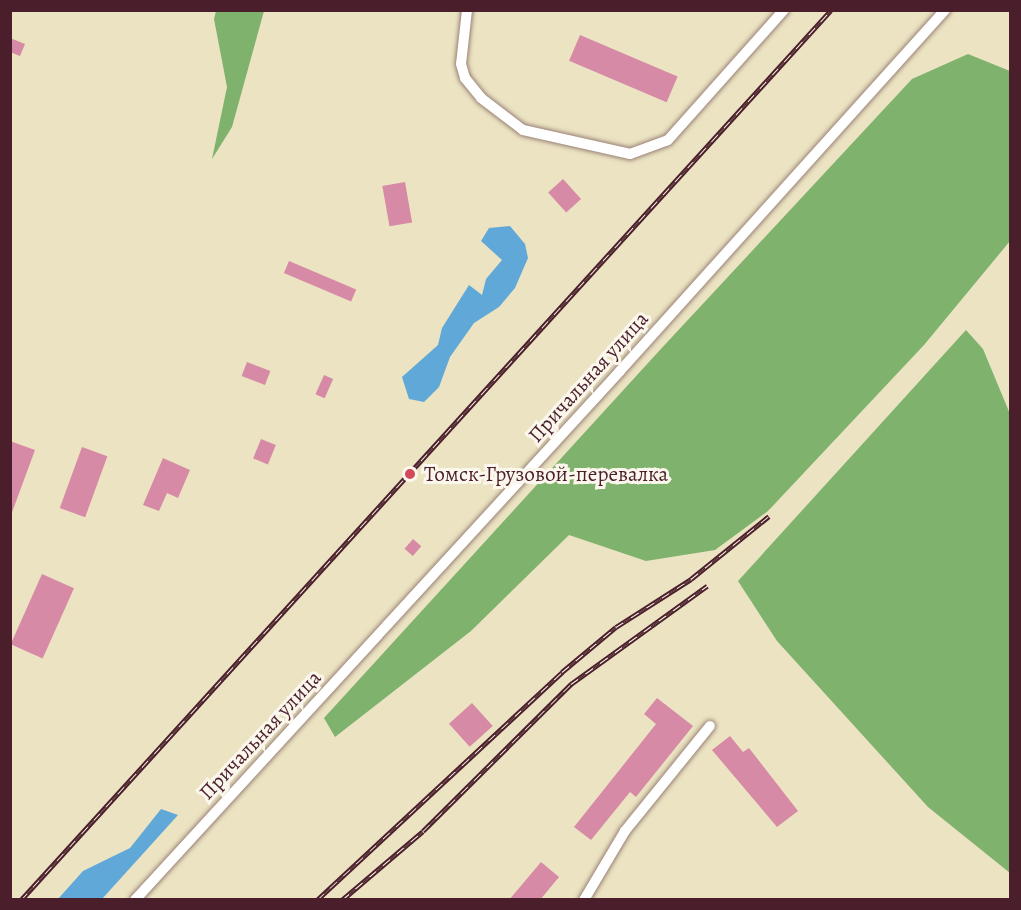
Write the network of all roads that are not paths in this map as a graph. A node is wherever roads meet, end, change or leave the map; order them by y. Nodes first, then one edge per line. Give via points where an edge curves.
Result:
1 (467, 10) edge
2 (784, 10) edge
3 (945, 10) edge
4 (710, 726) dead end
5 (135, 900) edge
6 (584, 900) edge

1 - 2 street via 461,64 465,78 482,98 523,130 630,154 668,140
3 - 5 street, Причальная улица
4 - 6 street via 625,831

